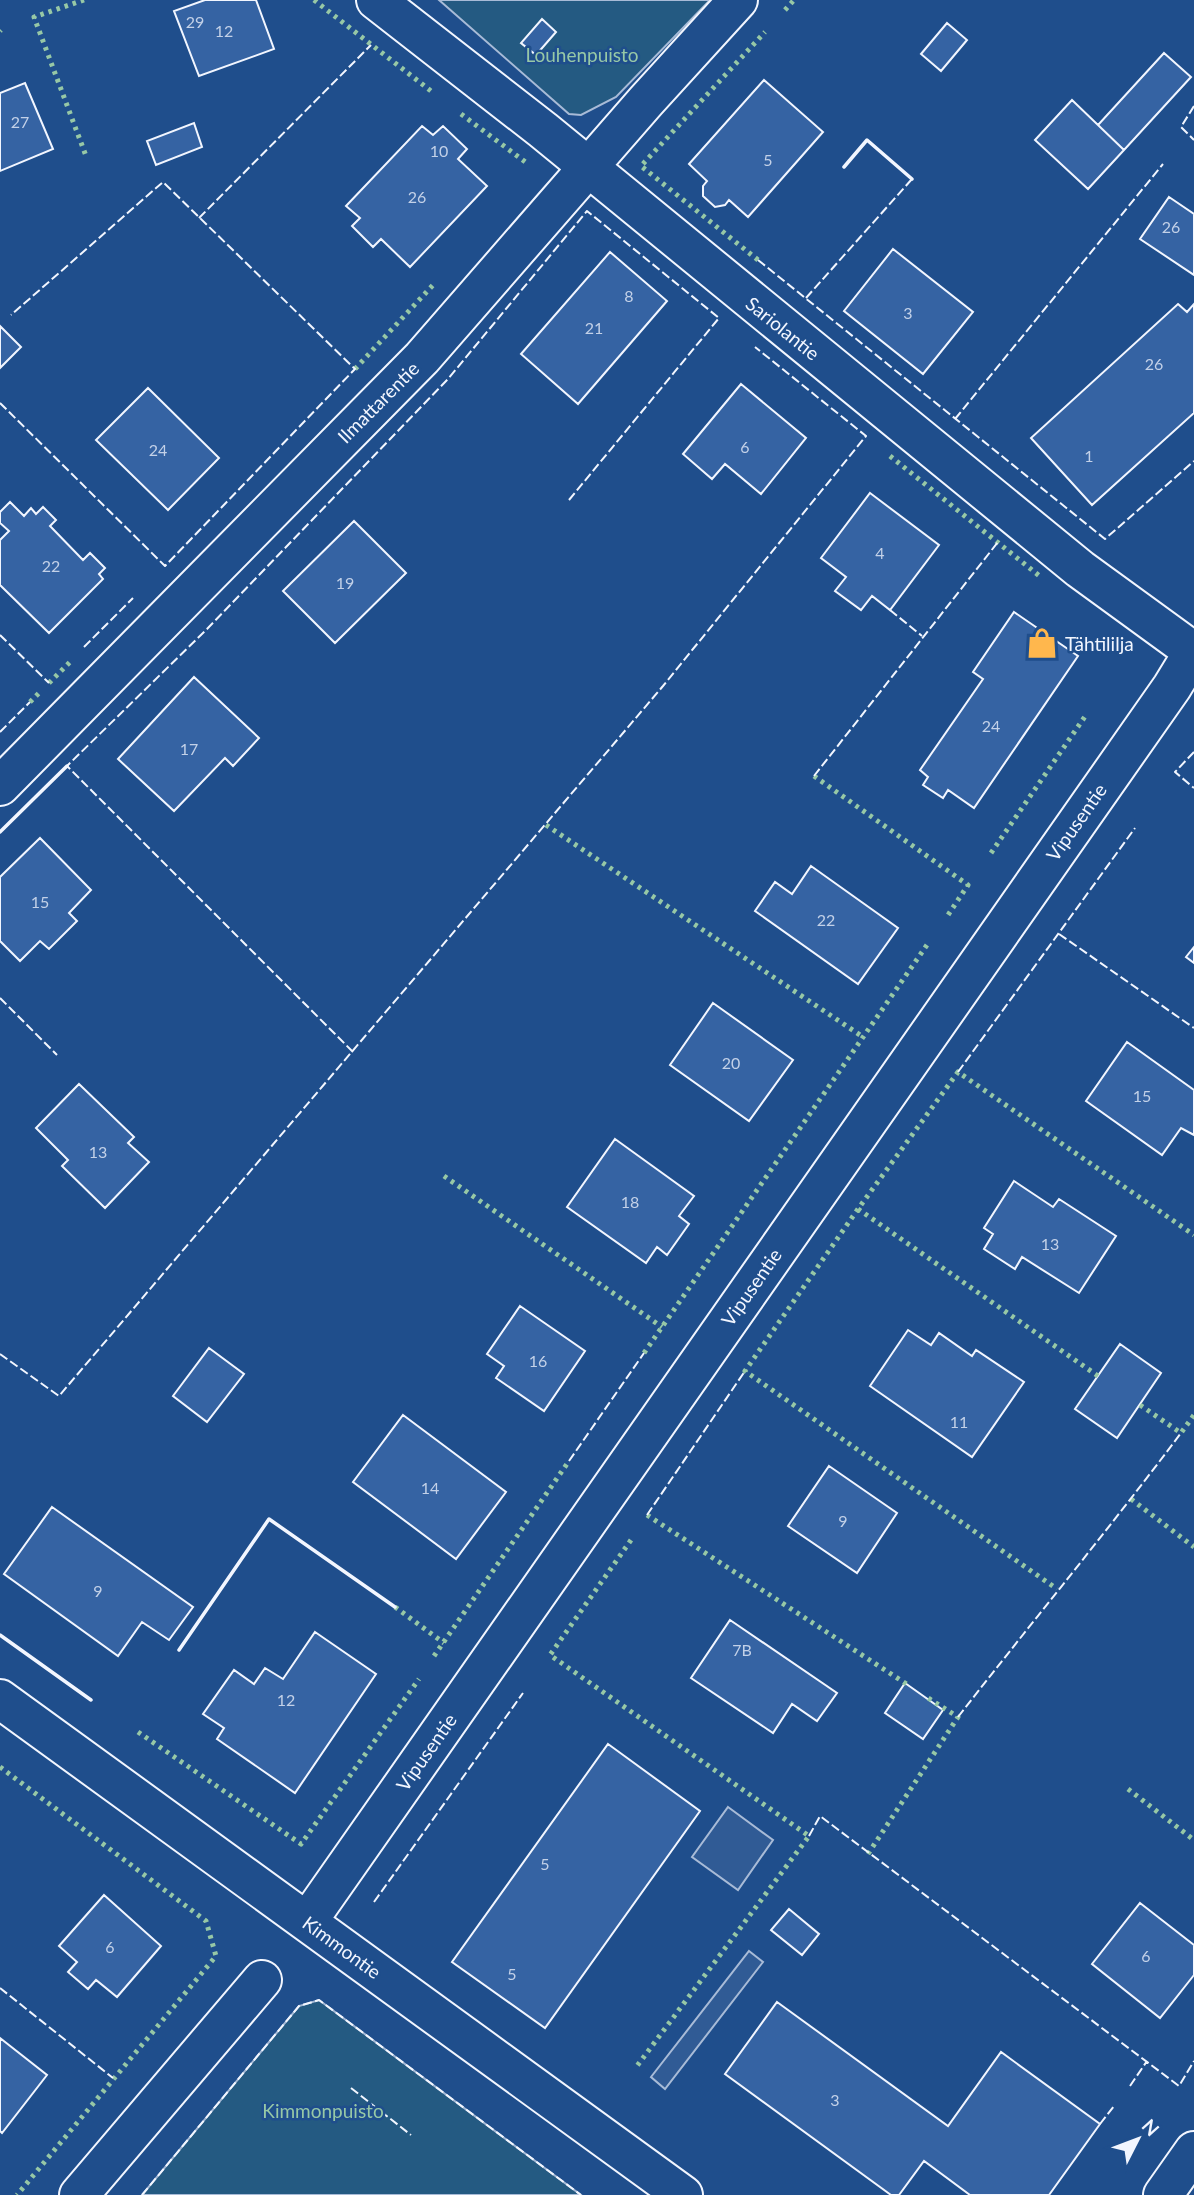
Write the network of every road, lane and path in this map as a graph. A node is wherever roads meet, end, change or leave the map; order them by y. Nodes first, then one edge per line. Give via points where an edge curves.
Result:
1 (376, 0) edge
2 (738, 0) edge
3 (588, 166) junction
4 (1194, 652) edge
5 (0, 786) edge
6 (0, 1699) edge
7 (307, 1922) junction
8 (262, 1980) dead end
9 (1194, 2151) edge
10 (79, 2195) edge
11 (683, 2195) edge
12 (1163, 2195) edge

1 - 3 street, Sariolantie
2 - 3 street, Ilmattarentie
3 - 4 street, Sariolantie via 1069,561
3 - 5 street, Ilmattarentie via 422,358
4 - 7 street, Vipusentie
6 - 7 street, Kimmontie
7 - 11 street, Kimmontie
8 - 10 street
9 - 12 street

